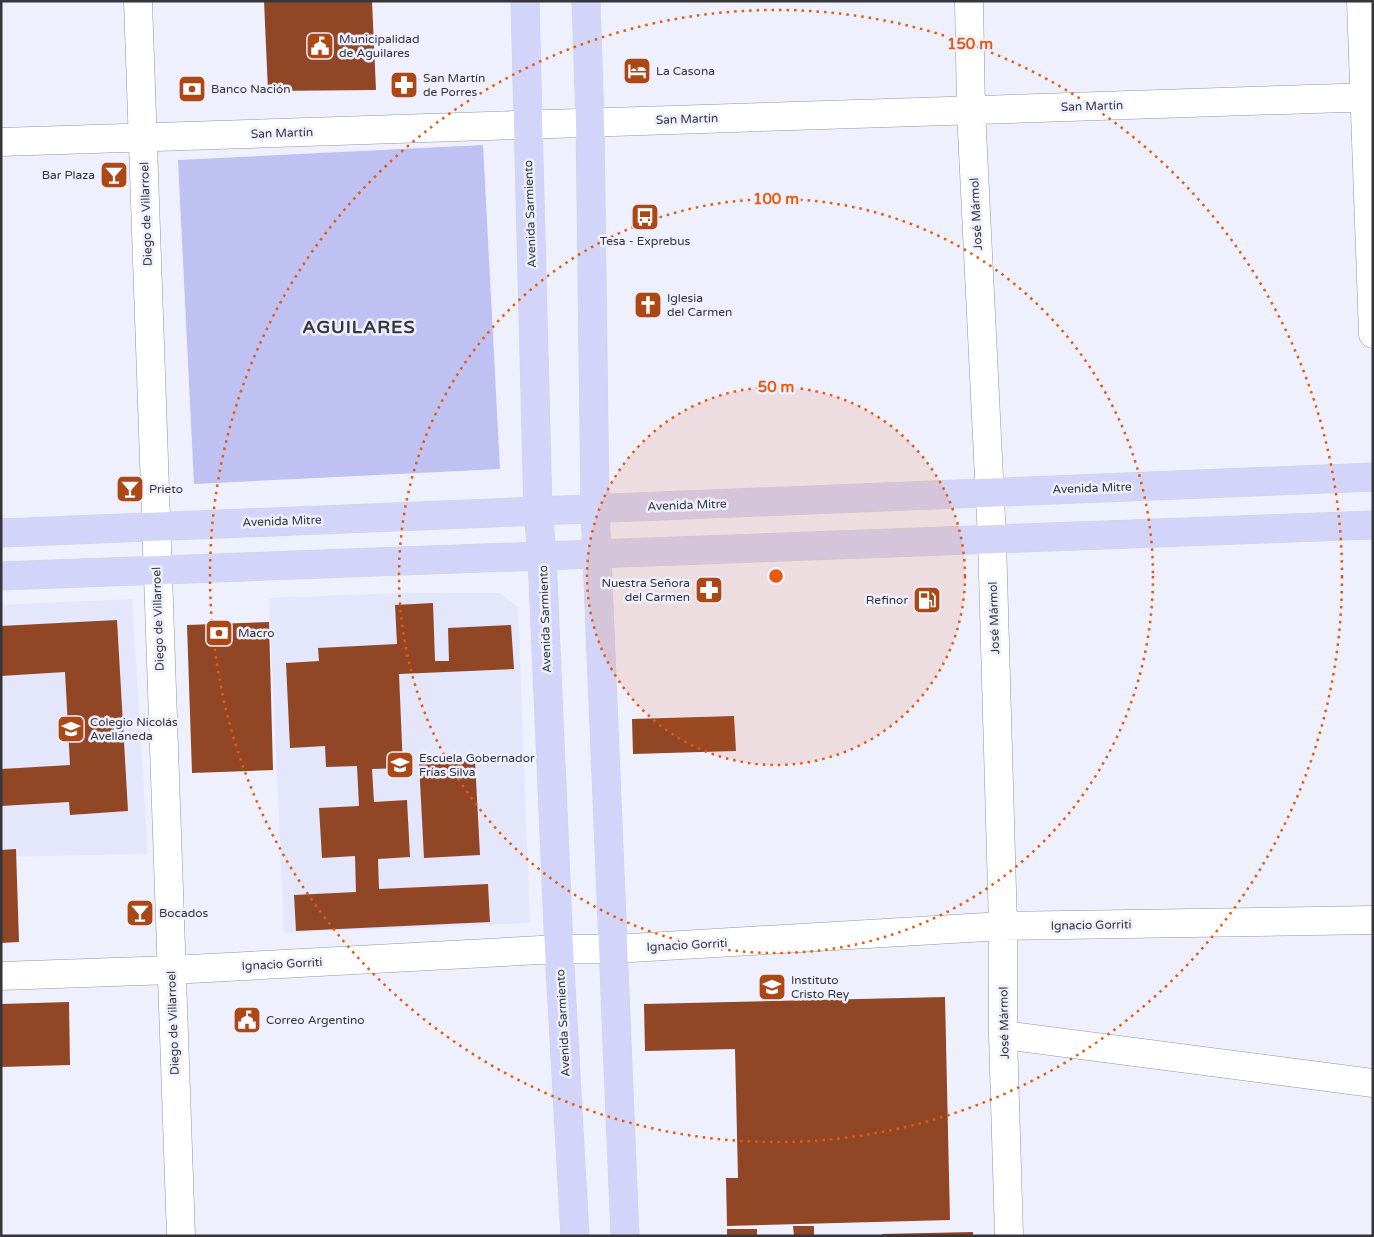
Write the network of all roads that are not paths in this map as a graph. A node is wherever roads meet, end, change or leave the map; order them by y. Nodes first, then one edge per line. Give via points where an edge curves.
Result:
1 (138, 1) edge
2 (525, 1) edge
3 (586, 1) edge
4 (968, 1) edge
5 (1361, 1) edge
6 (1369, 97) edge
7 (971, 110) junction
8 (590, 122) junction
9 (528, 124) junction
10 (144, 137) junction
11 (1, 142) edge
12 (1373, 334) edge
13 (1373, 477) edge
14 (988, 492) junction
15 (595, 508) junction
16 (538, 511) junction
17 (1373, 525) edge
18 (156, 526) junction
19 (1, 532) edge
20 (992, 539) junction
21 (597, 554) junction
22 (542, 556) junction
23 (157, 570) junction
24 (1, 576) edge
25 (1373, 920) edge
26 (1004, 926) junction
27 (559, 949) junction
28 (614, 949) junction
29 (171, 970) junction
30 (1, 976) edge
31 (1003, 1035) junction
32 (1373, 1083) edge
33 (181, 1236) edge
34 (575, 1236) edge
35 (625, 1236) edge
36 (1009, 1236) edge

1 - 10 street, Diego de Villarroel
2 - 9 main road, Avenida Sarmiento
3 - 8 main road
4 - 7 street, José Mármol
5 - 6 street
6 - 7 street, San Martín
6 - 12 street
7 - 8 street, San Martín
7 - 14 street, José Mármol
8 - 9 street, San Martín
8 - 15 main road
9 - 10 street, San Martín
9 - 16 main road, Avenida Sarmiento
10 - 11 street, San Martín
10 - 18 street, Diego de Villarroel
13 - 14 main road, Avenida Mitre
14 - 15 main road, Avenida Mitre
14 - 20 street, José Mármol
15 - 16 main road, Avenida Mitre
15 - 21 main road
16 - 18 main road, Avenida Mitre
16 - 22 main road, Avenida Sarmiento
17 - 20 main road
18 - 19 main road, Avenida Mitre
18 - 23 street, Diego de Villarroel
20 - 21 main road
20 - 26 street, José Mármol
21 - 22 main road
21 - 28 main road
22 - 23 main road
22 - 27 main road, Avenida Sarmiento
23 - 24 main road
23 - 29 street, Diego de Villarroel
25 - 26 street, Ignacio Gorriti
26 - 28 street, Ignacio Gorriti
26 - 31 street, José Mármol
27 - 28 street, Ignacio Gorriti
27 - 29 street, Ignacio Gorriti
27 - 34 main road, Avenida Sarmiento
28 - 35 main road
29 - 30 street, Ignacio Gorriti
29 - 33 street, Diego de Villarroel
31 - 32 street
31 - 36 street, José Mármol

